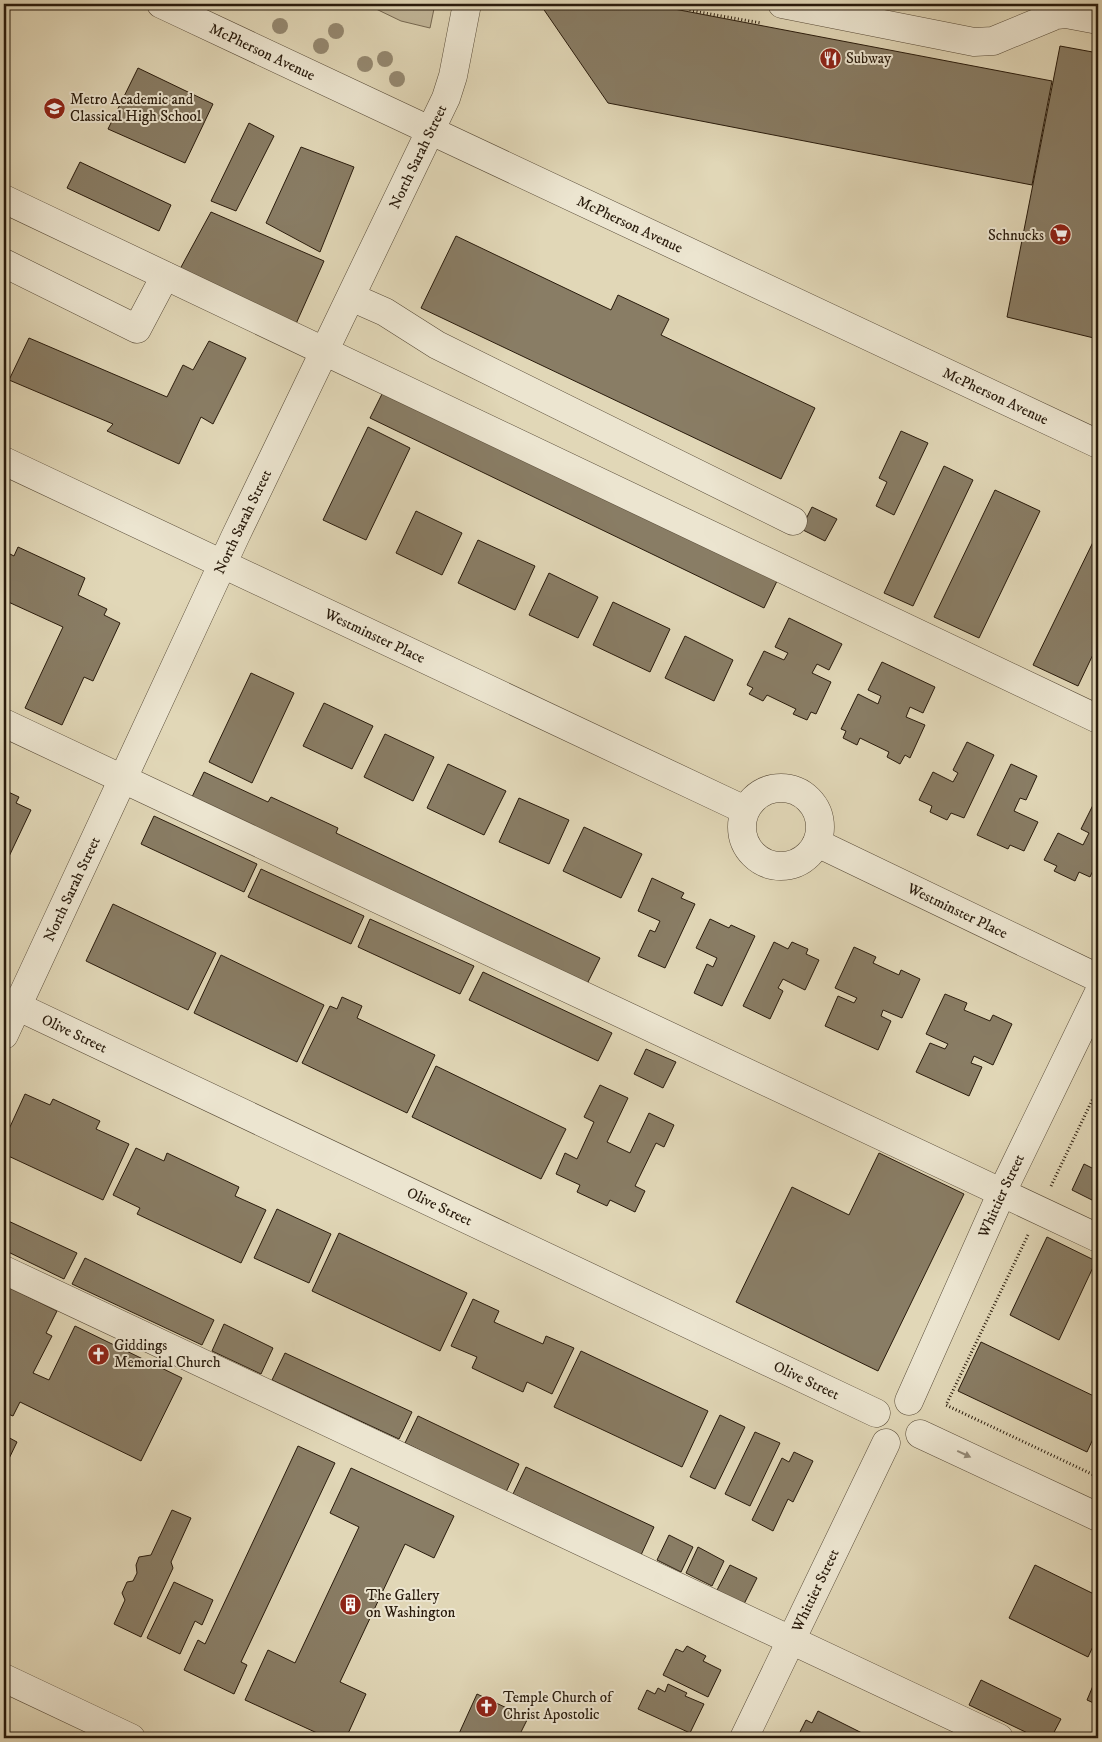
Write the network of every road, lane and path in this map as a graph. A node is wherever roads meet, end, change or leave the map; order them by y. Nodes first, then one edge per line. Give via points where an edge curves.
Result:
1 (161, 4) edge
2 (467, 4) edge
3 (782, 4) edge
4 (875, 12) edge
5 (1098, 20) edge
6 (431, 130) junction
7 (4, 199) edge
8 (4, 263) edge
9 (165, 276) junction
10 (351, 297) junction
11 (324, 352) junction
12 (1098, 444) edge
13 (4, 461) edge
14 (793, 521) dead end
15 (223, 564) junction
16 (1098, 718) edge
17 (4, 723) edge
18 (123, 779) junction
19 (745, 810) junction
20 (817, 843) junction
21 (1098, 978) edge
22 (1098, 994) edge
23 (11, 1003) edge
24 (4, 1035) edge
25 (1098, 1088) edge
26 (1002, 1192) junction
27 (1040, 1210) junction
28 (1098, 1238) edge
29 (4, 1270) edge
30 (909, 1401) junction
31 (876, 1413) junction
32 (920, 1434) junction
33 (886, 1443) junction
34 (1098, 1477) edge
35 (1098, 1517) edge
36 (791, 1640) junction
37 (4, 1678) edge
38 (131, 1738) edge
39 (744, 1738) edge
40 (998, 1738) edge

1 - 6 street, McPherson Avenue
2 - 6 street, North Sarah Street via 453,76
3 - 4 street
4 - 5 street via 974,42 993,41 1056,15
6 - 10 street, North Sarah Street
6 - 12 street, McPherson Avenue
7 - 9 street
8 - 9 street via 137,329
9 - 11 street
10 - 11 street, North Sarah Street
10 - 14 street via 385,312 437,345
11 - 15 street, North Sarah Street
11 - 16 street
13 - 15 street, Westminster Place
15 - 18 street, North Sarah Street
15 - 19 street, Westminster Place
17 - 18 street
18 - 23 street, North Sarah Street
18 - 26 street
19 - 20 street via 768,791 793,790 806,796 813,805 820,830
19 - 20 street via 742,821 745,842 762,861 774,865 800,861
20 - 21 street, Westminster Place
22 - 26 street, Whittier Street
23 - 24 street, North Sarah Street
23 - 31 street, Olive Street
25 - 27 path
26 - 27 street
26 - 30 street, Whittier Street
27 - 28 street
27 - 34 path via 946,1405
29 - 36 street
30 - 31 street via 891,1400
30 - 32 street via 922,1418
31 - 33 street via 876,1429
32 - 33 street via 902,1446
32 -> 35 street
33 - 36 street, Whittier Street
36 - 39 street, Whittier Street
36 - 40 street
37 - 38 street

